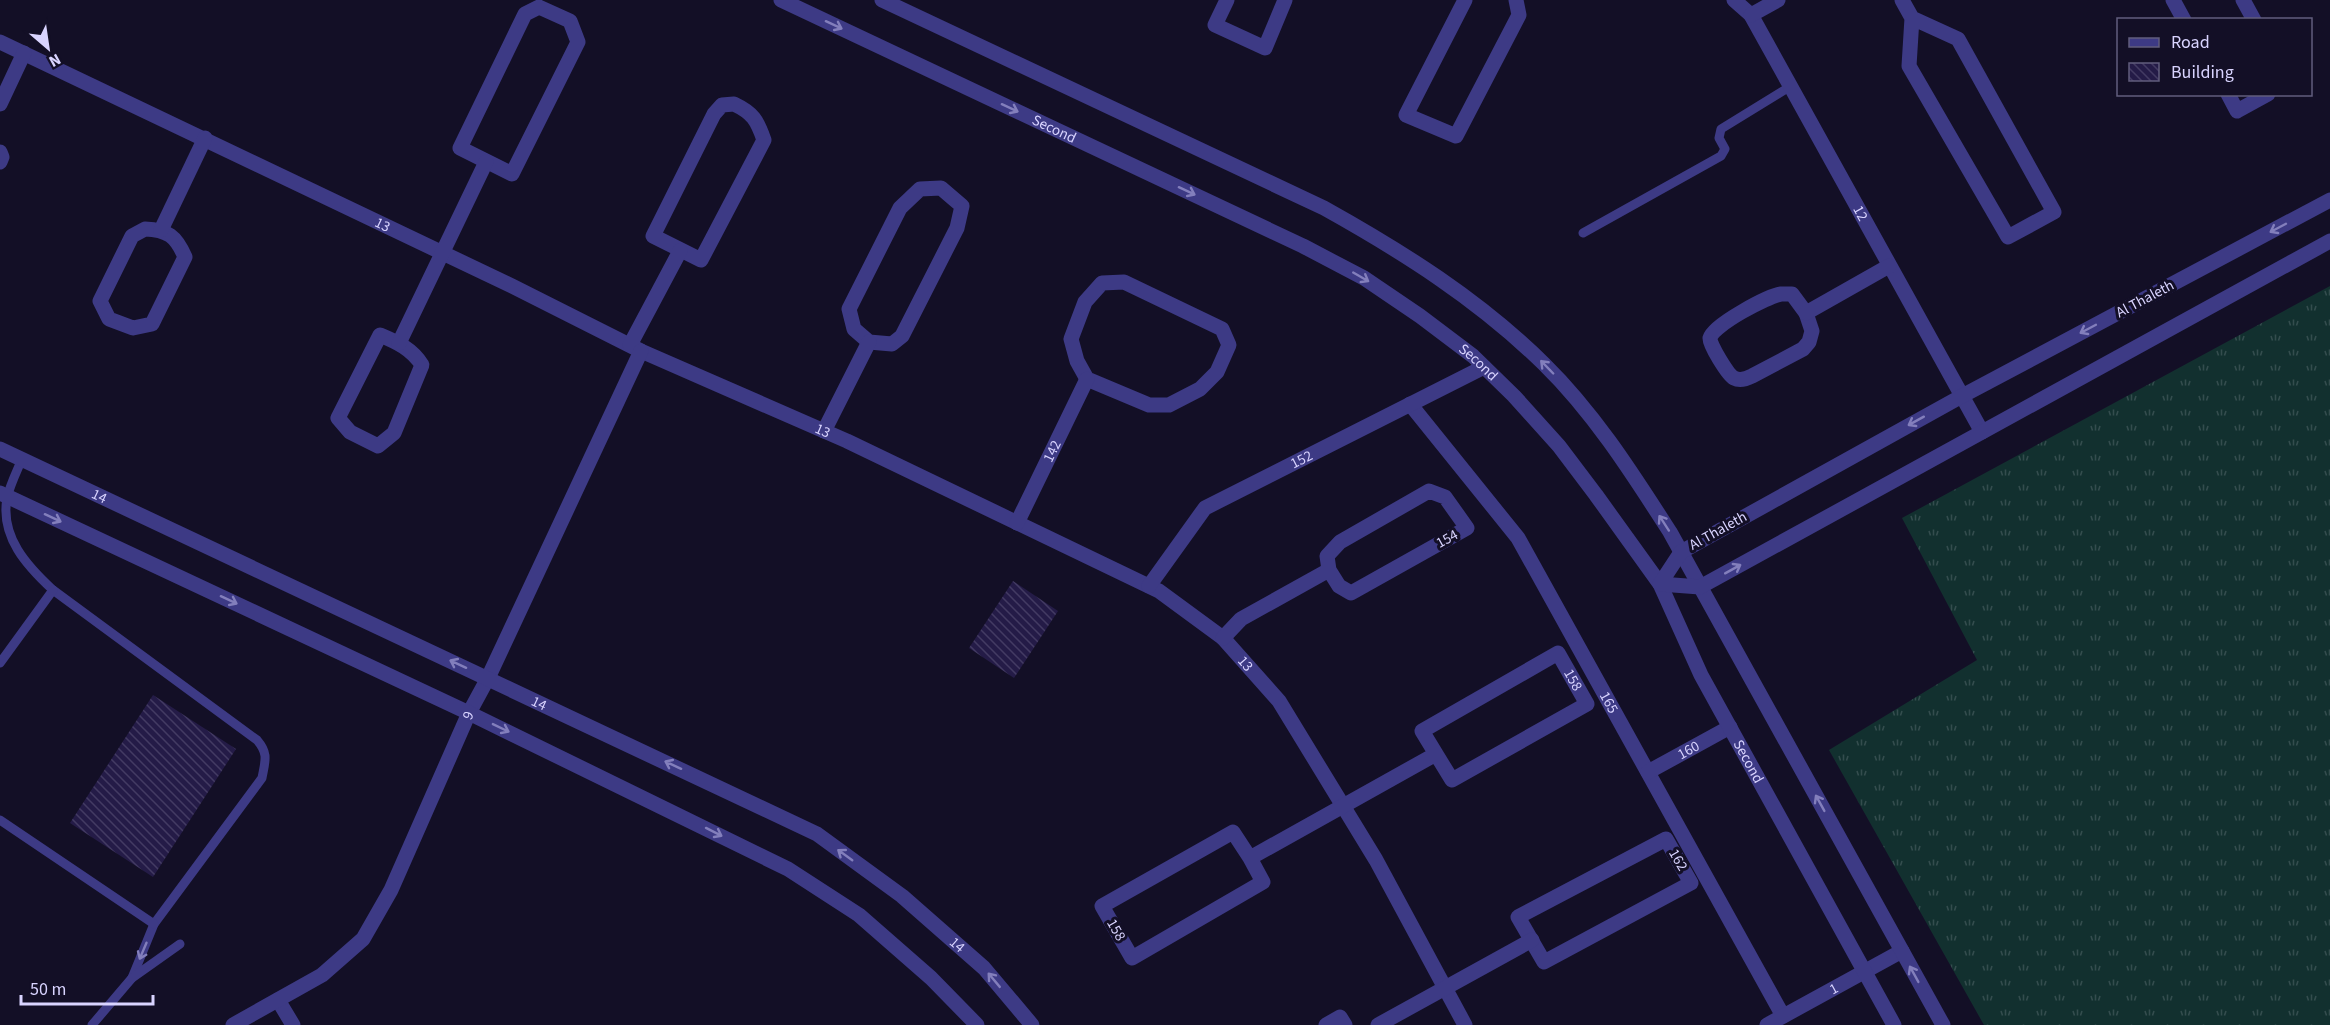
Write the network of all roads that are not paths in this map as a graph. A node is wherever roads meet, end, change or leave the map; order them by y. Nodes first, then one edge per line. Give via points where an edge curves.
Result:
1 (781, 0) edge
2 (882, 0) edge
3 (1227, 0) edge
4 (1285, 0) edge
5 (1465, 0) edge
6 (1516, 0) edge
7 (1734, 0) edge
8 (1778, 0) edge
9 (1902, 0) edge
10 (2173, 0) edge
11 (2242, 0) edge
12 (803, 5) edge
13 (1751, 15) junction
14 (1912, 18) junction
15 (2183, 18) edge
16 (2253, 18) edge
17 (0, 42) edge
18 (24, 53) junction
19 (1791, 86) junction
20 (2229, 96) edge
21 (2264, 96) edge
22 (0, 104) edge
23 (205, 138) junction
24 (0, 152) edge
25 (0, 162) edge
26 (486, 162) junction
27 (2330, 200) edge
28 (160, 230) junction
29 (1583, 233) dead end
30 (2330, 241) edge
31 (680, 251) junction
32 (441, 253) junction
33 (1889, 266) junction
34 (1806, 313) junction
35 (869, 342) junction
36 (399, 343) junction
37 (635, 348) junction
38 (1484, 366) junction
39 (1088, 379) junction
40 (1962, 396) junction
41 (1410, 404) junction
42 (824, 431) junction
43 (1982, 432) junction
44 (0, 448) edge
45 (22, 459) junction
46 (4, 494) edge
47 (1017, 523) junction
48 (1681, 552) junction
49 (1329, 570) junction
50 (1660, 584) junction
51 (1149, 586) junction
52 (1700, 587) junction
53 (53, 590) junction
54 (1223, 638) junction
55 (0, 663) edge
56 (488, 678) junction
57 (469, 713) junction
58 (1730, 727) junction
59 (1436, 754) junction
60 (1648, 772) junction
61 (1342, 805) junction
62 (0, 820) edge
63 (1250, 858) junction
64 (154, 924) junction
65 (1532, 940) junction
66 (180, 944) dead end
67 (1902, 951) junction
68 (1864, 972) junction
69 (132, 978) junction
70 (1445, 988) junction
71 (278, 999) junction
72 (1783, 1016) junction
73 (92, 1025) edge
74 (233, 1025) edge
75 (292, 1025) edge
76 (977, 1025) edge
77 (1032, 1025) edge
78 (1326, 1025) edge
79 (1345, 1025) edge
80 (1378, 1025) edge
81 (1465, 1025) edge
82 (1767, 1025) edge
83 (1894, 1025) edge
84 (1943, 1025) edge

1 - 12 street, Second
48 -> 2 street via 1629,469 1545,364 1500,324 1388,243 1324,208
3 - 4 street via 1215,25 1265,48
5 - 6 street via 1406,115 1456,136 1519,15
7 - 13 street, 12
8 - 13 street
9 - 14 street
10 - 15 street
11 - 16 street
12 -> 38 street, Second via 1364,278
13 - 19 street, 12
14 - 14 street via 1958,39 2054,212 2008,237 1909,66
17 - 18 street, 13
18 - 22 street
18 - 23 street, 13
19 - 29 lane via 1721,129 1719,138 1725,149 1721,156
19 - 33 street, 12
20 - 21 street via 2238,111
23 - 28 street
23 - 32 street, 13
24 - 25 street
26 - 26 street via 512,174 578,42 570,21 538,7 525,15 460,148
26 - 32 street
27 -> 40 street, Al Thaleth
28 - 28 street via 145,229 132,236 100,301 109,319 133,328 152,324 185,257 178,240
30 - 43 street
31 - 31 street via 701,260 764,140 758,123 748,111 734,104 722,105 714,114 653,236
31 - 37 street, 9
32 - 36 street
32 - 37 street, 13
33 - 34 street
33 - 40 street, 12
34 - 34 street via 1812,331 1807,346 1745,379 1730,375 1710,344 1712,334 1722,325 1771,296 1792,294
35 - 35 street via 854,328 849,309 900,208 920,189 941,188 962,206 957,228 902,336 892,344
35 - 42 street
36 - 36 street via 380,335 338,418 350,432 378,446 394,433 422,365
37 - 42 street, 13
37 - 56 street, 9
38 - 41 street, 152
38 - 50 street, Second via 1559,446
39 - 39 street via 1077,362 1071,339 1085,302 1102,283 1124,282 1205,320 1222,329 1229,345 1217,372 1200,389 1169,405 1149,405
39 - 47 street, 142
40 - 43 street, 12
40 -> 48 street, Al Thaleth
41 - 51 street, 152 via 1205,508
41 - 60 street, 165 via 1518,538
42 - 47 street, 13
52 -> 43 street
44 - 45 street, 14
45 - 46 lane
56 -> 45 street, 14
46 - 53 lane via 7,529 15,547
46 -> 57 street
47 - 51 street, 13
48 - 50 street, Al Thaleth
48 - 52 street
49 - 49 street, 154 via 1339,586 1351,593 1467,528 1445,497 1429,491 1340,542 1327,556
49 - 54 street via 1241,619
50 - 52 street
50 - 58 street, Second via 1701,675
51 - 54 street, 13
67 -> 52 street
53 - 55 lane
53 - 64 lane via 264,749 262,778
54 - 61 street, 13 via 1279,701
56 - 57 street, 9
77 -> 56 street, 14 via 984,968 902,896 817,834
57 - 71 street, 9 via 391,890 363,939 322,975
57 -> 76 street via 788,869 859,915 931,978
58 - 60 street, 160
58 - 68 street, Second
59 - 59 street, 158 via 1452,780 1587,704 1558,653 1422,731
59 - 61 street
60 - 72 street, 165
61 - 63 street
61 - 70 street, 13
62 - 64 lane
63 - 63 street, 158 via 1233,832 1102,906 1132,958 1263,882
64 -> 69 lane
65 - 65 street, 162 via 1544,962 1691,883 1666,838 1518,917
65 - 70 street
66 - 69 lane
67 - 68 street, 1
84 -> 67 street
68 - 72 street, 1
68 - 83 street, Second
69 - 73 lane
70 - 80 street
70 - 81 street, 13
71 - 74 street, 9
71 - 75 street
72 - 82 street, 1
78 - 79 street via 1340,1017

